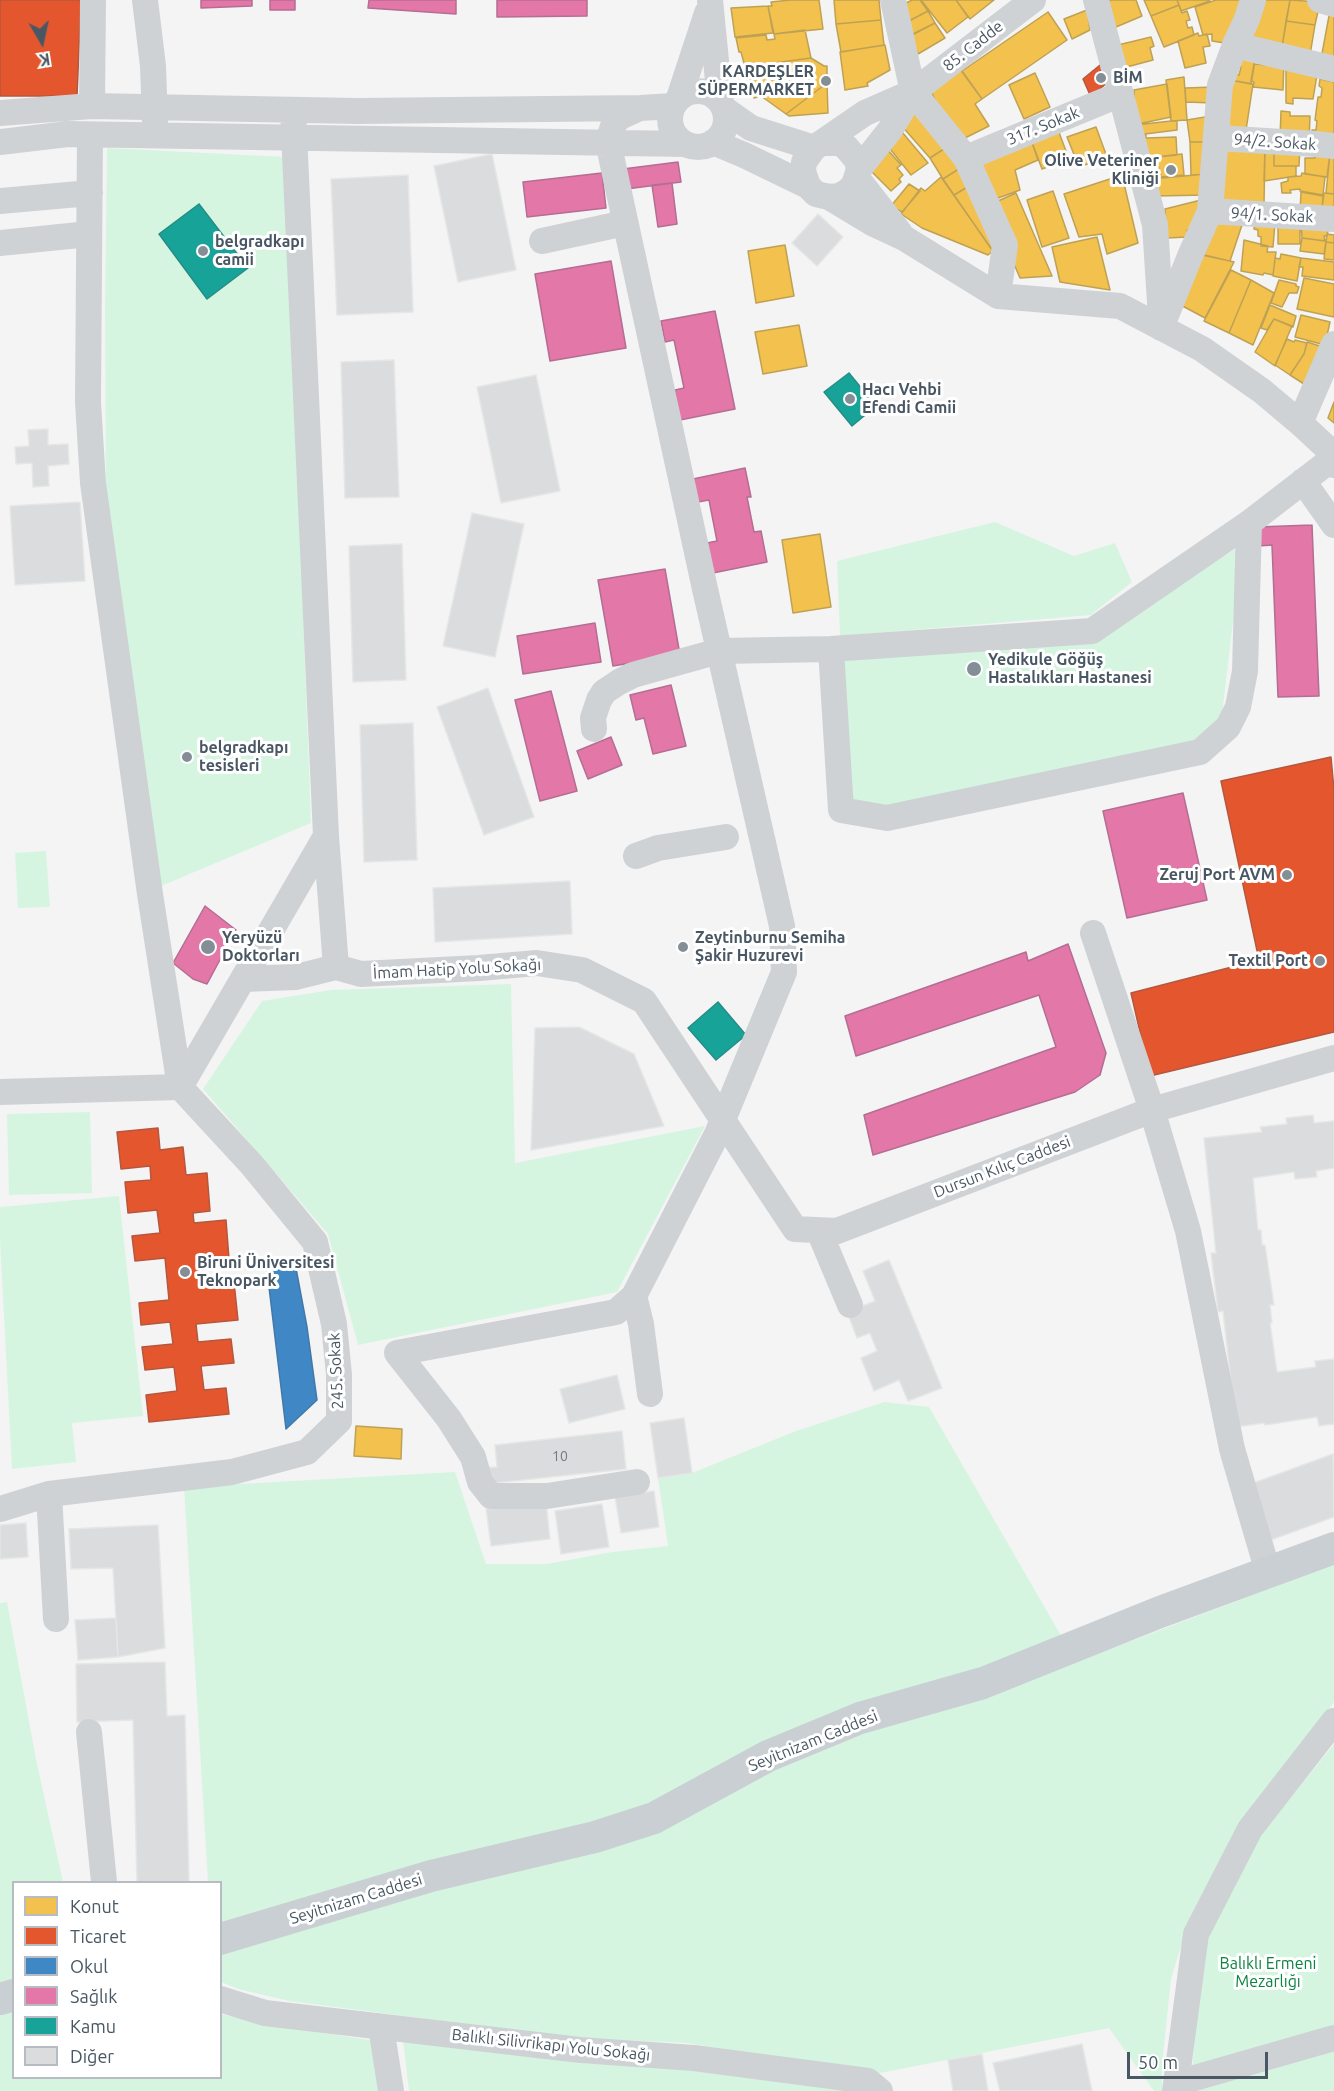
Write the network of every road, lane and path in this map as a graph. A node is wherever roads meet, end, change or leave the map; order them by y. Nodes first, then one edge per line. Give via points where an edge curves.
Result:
1 (93, 0) edge
2 (145, 0) edge
3 (893, 0) edge
4 (1033, 0) edge
5 (1096, 0) edge
6 (1253, 0) edge
7 (1320, 0) edge
8 (710, 2) edge
9 (1334, 4) edge
10 (1235, 45) junction
11 (1334, 69) edge
12 (913, 92) junction
13 (1121, 94) junction
14 (676, 102) junction
15 (722, 105) junction
16 (92, 106) junction
17 (154, 107) junction
18 (640, 108) junction
19 (294, 110) junction
20 (0, 113) edge
21 (90, 135) junction
22 (155, 135) junction
23 (294, 137) junction
24 (1217, 138) junction
25 (0, 142) edge
26 (608, 142) junction
27 (713, 142) junction
28 (686, 144) junction
29 (818, 146) junction
30 (1334, 146) edge
31 (966, 158) junction
32 (858, 173) junction
33 (818, 192) junction
34 (90, 193) junction
35 (0, 201) edge
36 (1210, 212) junction
37 (1334, 219) edge
38 (625, 223) junction
39 (89, 234) junction
40 (904, 238) junction
41 (542, 241) dead end
42 (0, 243) edge
43 (998, 296) junction
44 (1161, 328) junction
45 (1334, 344) edge
46 (1300, 423) junction
47 (1333, 461) edge
48 (1303, 481) junction
49 (1249, 523) junction
50 (1334, 525) edge
51 (831, 649) junction
52 (719, 651) junction
53 (594, 729) dead end
54 (326, 836) junction
55 (726, 837) dead end
56 (636, 856) dead end
57 (1093, 933) dead end
58 (336, 967) junction
59 (243, 979) junction
60 (1334, 1058) edge
61 (180, 1088) junction
62 (0, 1092) edge
63 (1152, 1110) junction
64 (722, 1120) junction
65 (819, 1231) junction
66 (634, 1296) junction
67 (850, 1305) dead end
68 (650, 1394) dead end
69 (637, 1482) dead end
70 (50, 1494) junction
71 (0, 1509) edge
72 (1334, 1548) edge
73 (1268, 1572) junction
74 (56, 1619) dead end
75 (1334, 1721) edge
76 (89, 1732) dead end
77 (104, 1881) edge
78 (222, 1938) edge
79 (222, 2000) edge
80 (381, 2026) junction
81 (1334, 2038) edge
82 (1176, 2087) edge
83 (391, 2091) edge
84 (880, 2091) edge

1 - 16 street
2 - 17 street
3 - 12 street
4 - 12 street, 85. Cadde
5 - 13 street
6 - 10 street
7 - 9 street
8 - 14 street
8 - 15 street
10 - 11 street
10 - 24 street via 1220,85
12 - 29 street via 865,113
12 - 31 street
12 - 32 street
13 - 31 street, 317. Sokak
13 - 44 street via 1155,225
14 - 15 street via 695,91 713,95
14 - 18 street
14 - 28 street via 670,114 673,132
15 - 27 street via 724,128
15 - 29 street via 751,128
16 - 17 street
16 - 20 street
17 - 19 street
17 - 22 street
18 - 19 street
18 - 26 street via 614,123
19 - 23 street
21 - 22 street
21 - 25 street
21 - 34 street
22 - 23 street
23 - 26 street
23 - 54 street
24 - 30 street, 94/2. Sokak
24 - 36 street
26 - 28 street
26 - 38 street
27 - 28 street via 704,146
27 - 33 street
29 - 32 street via 839,143 846,147 857,160
29 - 33 street via 804,162 803,171
31 - 43 street via 1005,245
32 - 33 street via 847,192 839,196
32 - 40 street
33 - 40 street
34 - 35 street
34 - 39 street
36 - 37 street, 94/1. Sokak
36 - 44 street
38 - 41 street
38 - 52 street
39 - 42 street
39 - 61 street via 88,402 93,483
40 - 43 street
43 - 44 street via 1120,306
44 - 46 street via 1202,349
45 - 46 street
46 - 47 street via 1327,448
47 - 48 street
48 - 49 street
48 - 50 street
49 - 51 street via 1092,631
49 - 51 street via 1245,670 1238,707 1228,727 1200,752 887,818 842,810
51 - 52 street
52 - 53 street via 619,682 598,700
52 - 64 street via 782,926 784,972
54 - 58 street
54 - 59 street
55 - 56 street via 658,848
57 - 63 street
58 - 59 street via 296,977
58 - 64 street, İmam Hatip Yolu Sokağı via 361,974 537,963 582,970 644,1001
59 - 61 street
60 - 63 street, Dursun Kılıç Caddesi
61 - 62 street
61 - 70 street, 245. Sokak via 252,1165 315,1242 334,1324 339,1421 307,1452 232,1472
63 - 65 street, Dursun Kılıç Caddesi via 837,1231
63 - 73 street via 1188,1231 1232,1449
64 - 65 street, Dursun Kılıç Caddesi via 795,1229
64 - 66 street
65 - 67 street
66 - 68 street
66 - 69 street via 616,1312 397,1353 449,1419 491,1496 547,1496
70 - 71 street, 245. Sokak
70 - 74 street
72 - 73 main road, Seyitnizam Caddesi
73 - 78 main road, Seyitnizam Caddesi via 983,1683 860,1718 768,1756 654,1818 595,1837 431,1876
75 - 82 street via 1250,1829 1196,1934
76 - 77 street
79 - 80 street, Balıklı Silivrikapı Yolu Sokağı via 265,2013
80 - 83 street
80 - 84 street, Balıklı Silivrikapı Yolu Sokağı via 580,2050 694,2058 868,2081
81 - 82 street

